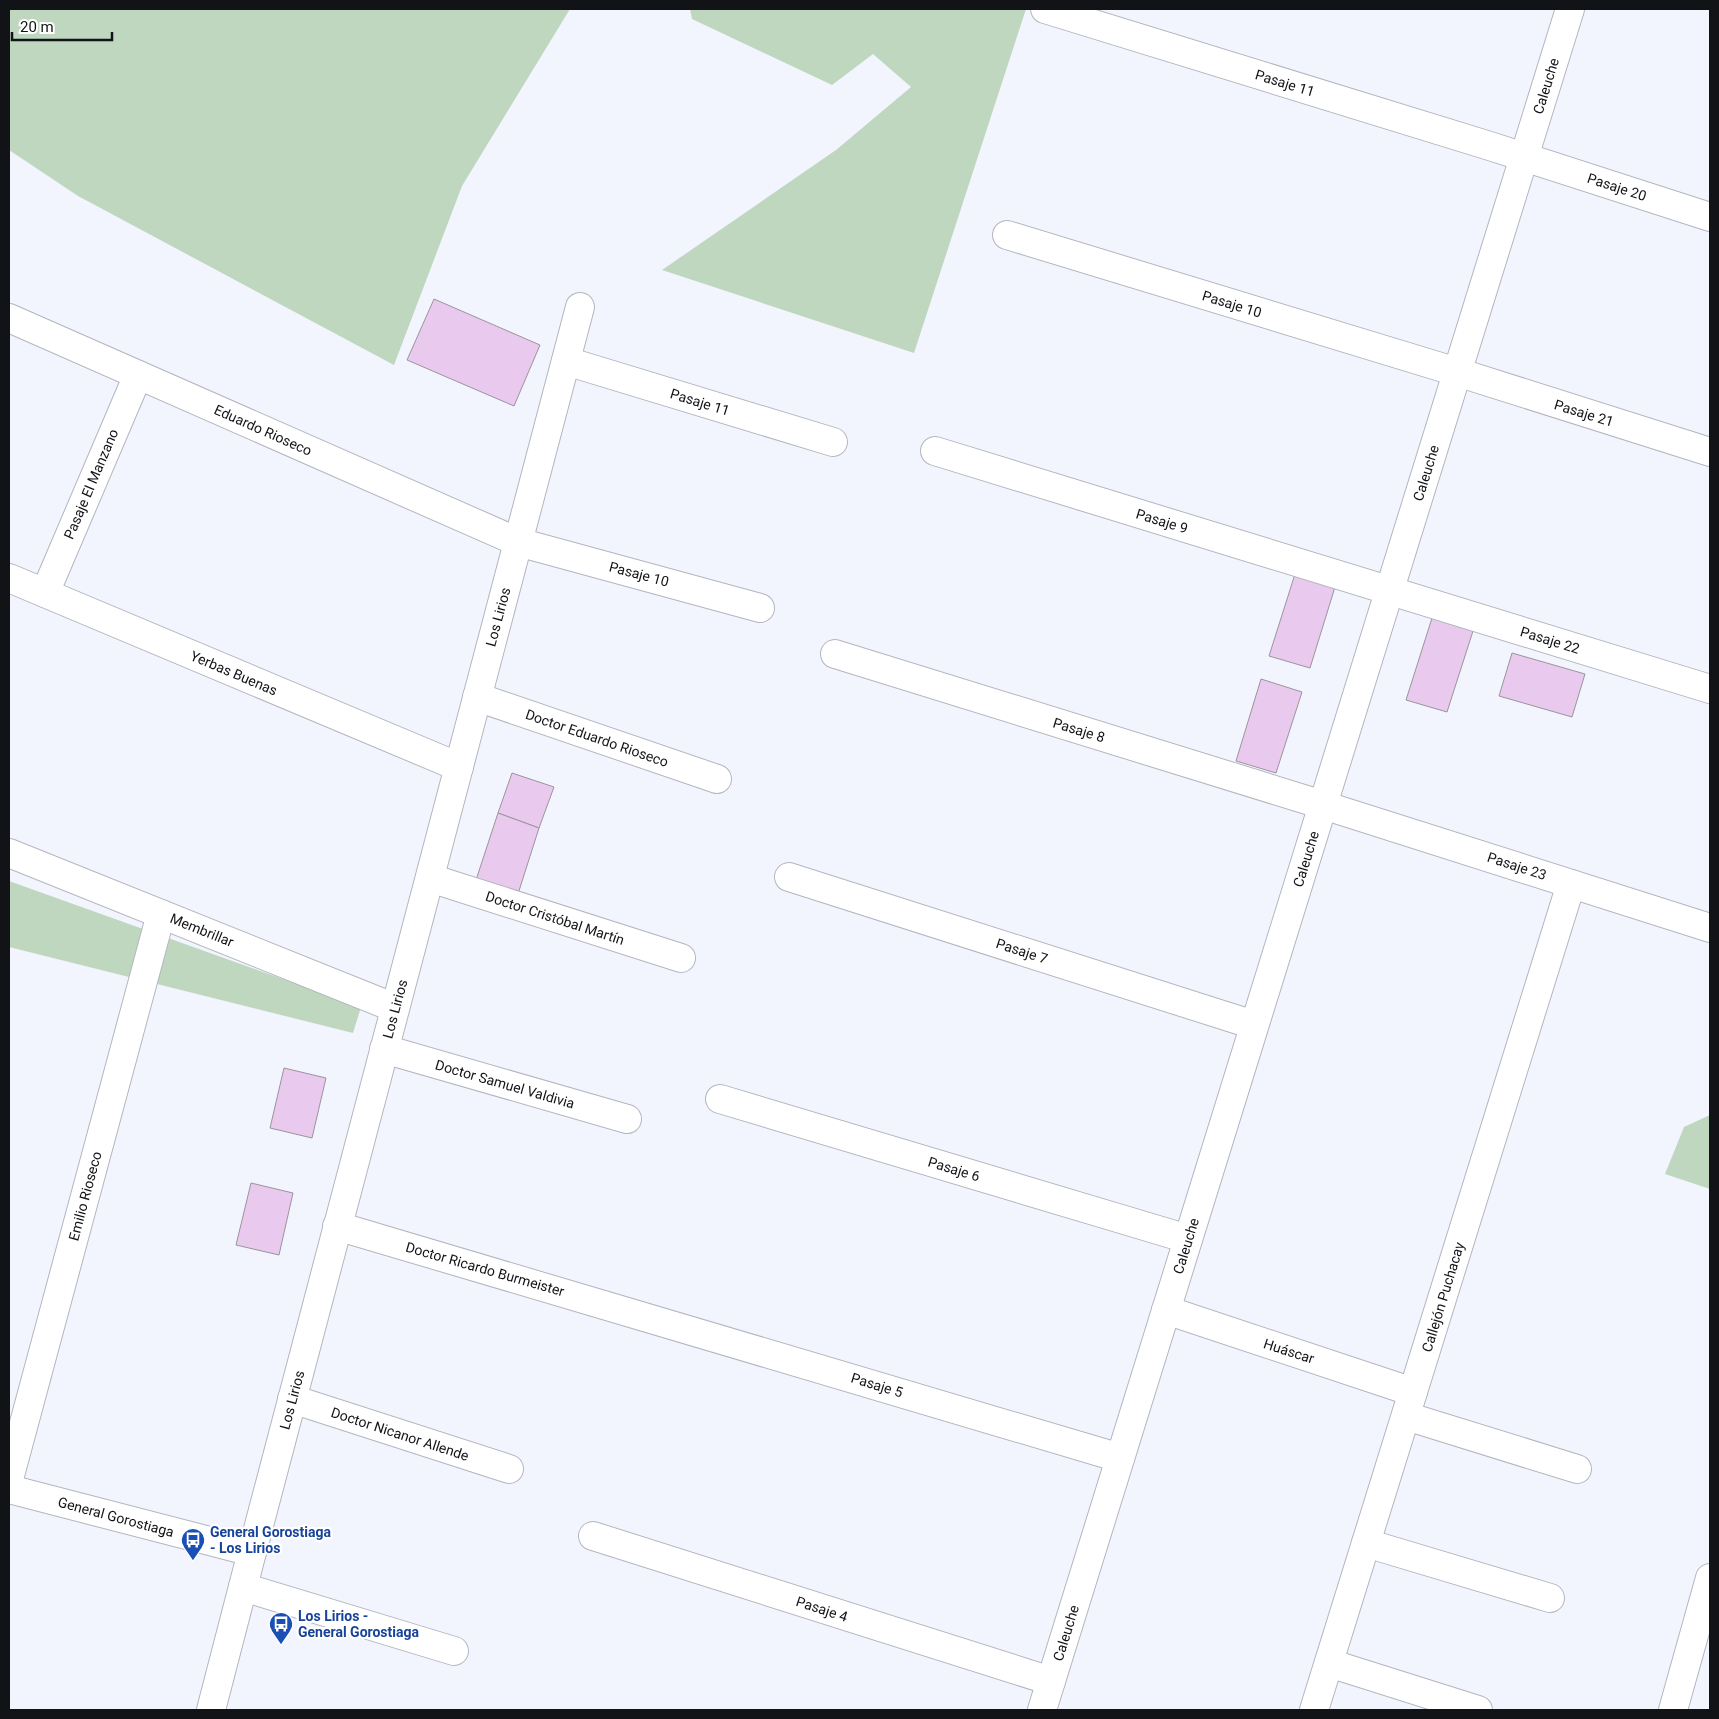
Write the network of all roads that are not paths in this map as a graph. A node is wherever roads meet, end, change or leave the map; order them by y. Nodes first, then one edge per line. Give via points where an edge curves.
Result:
1 (1045, 9) edge
2 (1570, 9) edge
3 (1524, 158) junction
4 (1710, 217) edge
5 (1007, 235) dead end
6 (580, 307) dead end
7 (9, 318) edge
8 (566, 361) junction
9 (1458, 372) junction
10 (138, 375) junction
11 (833, 442) dead end
12 (934, 451) dead end
13 (1710, 452) edge
14 (518, 542) junction
15 (9, 578) edge
16 (1390, 591) junction
17 (45, 593) junction
18 (760, 608) dead end
19 (836, 654) dead end
20 (1710, 690) edge
21 (477, 697) junction
22 (459, 767) junction
23 (717, 779) dead end
24 (1323, 805) junction
25 (9, 853) edge
26 (789, 877) dead end
27 (430, 878) junction
28 (1571, 884) junction
29 (161, 914) junction
30 (1710, 928) edge
31 (681, 958) dead end
32 (395, 1008) junction
33 (1254, 1025) junction
34 (384, 1049) junction
35 (720, 1099) dead end
36 (626, 1119) dead end
37 (338, 1226) junction
38 (1188, 1239) junction
39 (1166, 1310) junction
40 (633, 1313) joint
41 (292, 1399) junction
42 (1409, 1404) junction
43 (1120, 1458) junction
44 (509, 1469) dead end
45 (1577, 1469) dead end
46 (9, 1479) edge
47 (9, 1489) edge
48 (593, 1536) dead end
49 (1366, 1543) junction
50 (252, 1552) junction
51 (1710, 1578) edge
52 (243, 1587) junction
53 (1550, 1598) dead end
54 (454, 1651) dead end
55 (1329, 1663) junction
56 (1051, 1682) junction
57 (211, 1710) edge
58 (1042, 1710) edge
59 (1314, 1710) edge
60 (1478, 1710) edge
61 (1673, 1710) edge

1 - 3 street, Pasaje 11
2 - 3 street, Caleuche
3 - 4 street, Pasaje 20
3 - 9 street, Caleuche
5 - 9 street, Pasaje 10
6 - 8 street, Los Lirios
7 - 10 street, Eduardo Rioseco
8 - 11 street, Pasaje 11
8 - 14 street, Los Lirios
9 - 13 street, Pasaje 21
9 - 16 street, Caleuche
10 - 14 street, Eduardo Rioseco
10 - 17 street, Pasaje El Manzano
12 - 16 street, Pasaje 9
14 - 18 street, Pasaje 10
14 - 21 street, Los Lirios
15 - 17 street, Yerbas Buenas
16 - 20 street, Pasaje 22
16 - 24 street, Caleuche
17 - 22 street, Yerbas Buenas
19 - 24 street, Pasaje 8
21 - 22 street, Los Lirios
21 - 23 street, Doctor Eduardo Rioseco
22 - 27 street, Los Lirios
24 - 28 street, Pasaje 23
24 - 33 street, Caleuche
25 - 29 street, Membrillar
26 - 33 street, Pasaje 7
27 - 31 street, Doctor Cristóbal Martín
27 - 32 street, Los Lirios
28 - 30 street, Pasaje 23
28 - 42 street, Callejón Puchacay
29 - 32 street, Membrillar
29 - 46 street, Emilio Rioseco
32 - 34 street, Los Lirios
33 - 38 street, Caleuche
34 - 36 street, Doctor Samuel Valdivia
34 - 37 street, Los Lirios
35 - 38 street, Pasaje 6
37 - 40 street, Doctor Ricardo Burmeister
37 - 41 street, Los Lirios
38 - 39 street, Caleuche
39 - 42 street, Huáscar
39 - 43 street, Caleuche
40 - 43 street, Pasaje 5
41 - 44 street, Doctor Nicanor Allende
41 - 50 street, Los Lirios
42 - 45 street, Huáscar
42 - 49 street, Callejón Puchacay
43 - 56 street, Caleuche
47 - 50 street, General Gorostiaga
48 - 56 street, Pasaje 4
49 - 53 street
49 - 55 street, Callejón Puchacay
50 - 52 street, Los Lirios
51 - 61 street
52 - 54 street
52 - 57 street, Los Lirios
55 - 59 street, Callejón Puchacay
55 - 60 street
56 - 58 street, Caleuche

